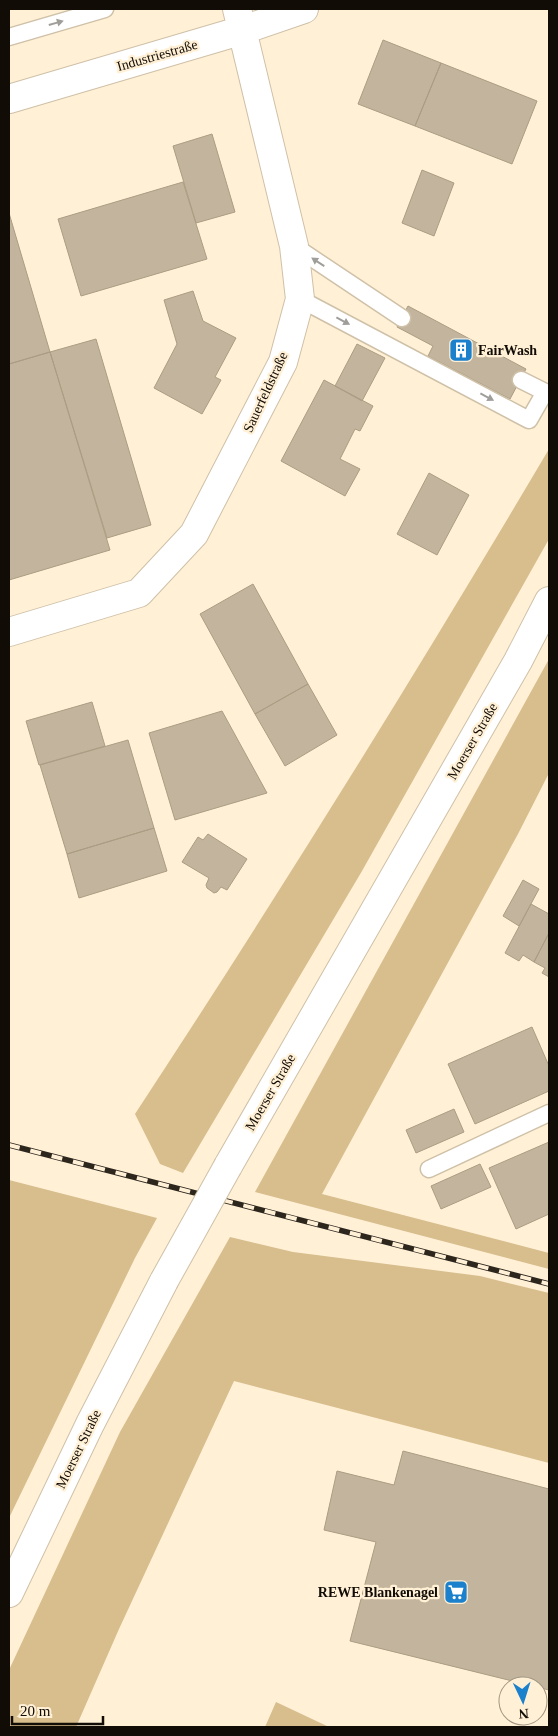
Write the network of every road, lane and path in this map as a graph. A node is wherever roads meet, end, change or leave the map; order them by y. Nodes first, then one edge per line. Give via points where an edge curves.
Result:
1 (105, 9) edge
2 (304, 9) edge
3 (240, 19) edge
4 (9, 37) edge
5 (9, 99) edge
6 (294, 246) junction
7 (300, 299) junction
8 (402, 318) dead end
9 (521, 380) dead end
10 (549, 601) edge
11 (9, 632) edge
12 (549, 1113) edge
13 (428, 1169) dead end
14 (9, 1593) edge

4 -> 1 lane
2 - 3 main road, Industriestraße
3 - 5 main road, Industriestraße
3 - 6 main road, Sauerfeldstraße
6 - 7 main road, Sauerfeldstraße
8 -> 6 lane
7 -> 9 lane via 529,420 545,392
7 - 11 main road, Sauerfeldstraße via 283,362 194,534 139,594
10 - 14 main road, Moerser Straße, bridge via 164,1281 90,1424
12 - 13 lane

